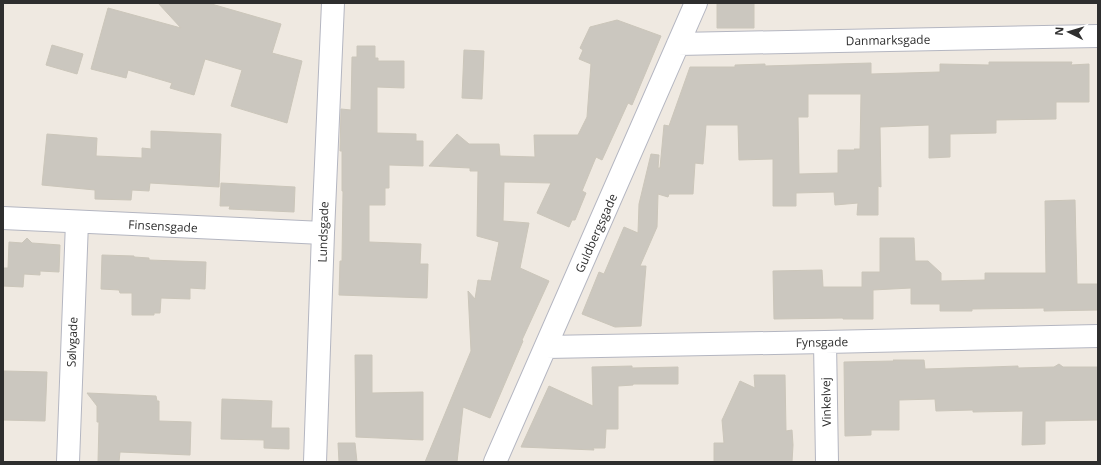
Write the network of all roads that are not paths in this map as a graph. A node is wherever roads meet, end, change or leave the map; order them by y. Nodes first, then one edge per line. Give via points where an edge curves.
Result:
1 (333, 3) edge
2 (696, 3) edge
3 (1098, 36) edge
4 (678, 44) junction
5 (3, 218) edge
6 (76, 222) junction
7 (323, 233) junction
8 (1098, 336) edge
9 (825, 342) junction
10 (546, 346) junction
11 (68, 462) edge
12 (316, 462) edge
13 (495, 462) edge
14 (827, 462) edge

1 - 7 street, Lundsgade
2 - 4 street, Guldbergsgade
3 - 4 street, Danmarksgade
4 - 10 street, Guldbergsgade
5 - 6 street, Finsensgade
6 - 7 street, Finsensgade
6 - 11 street, Sølvgade
7 - 12 street, Lundsgade
8 - 9 street, Fynsgade
9 - 10 street, Fynsgade
9 - 14 street, Vinkelvej
10 - 13 street, Guldbergsgade

